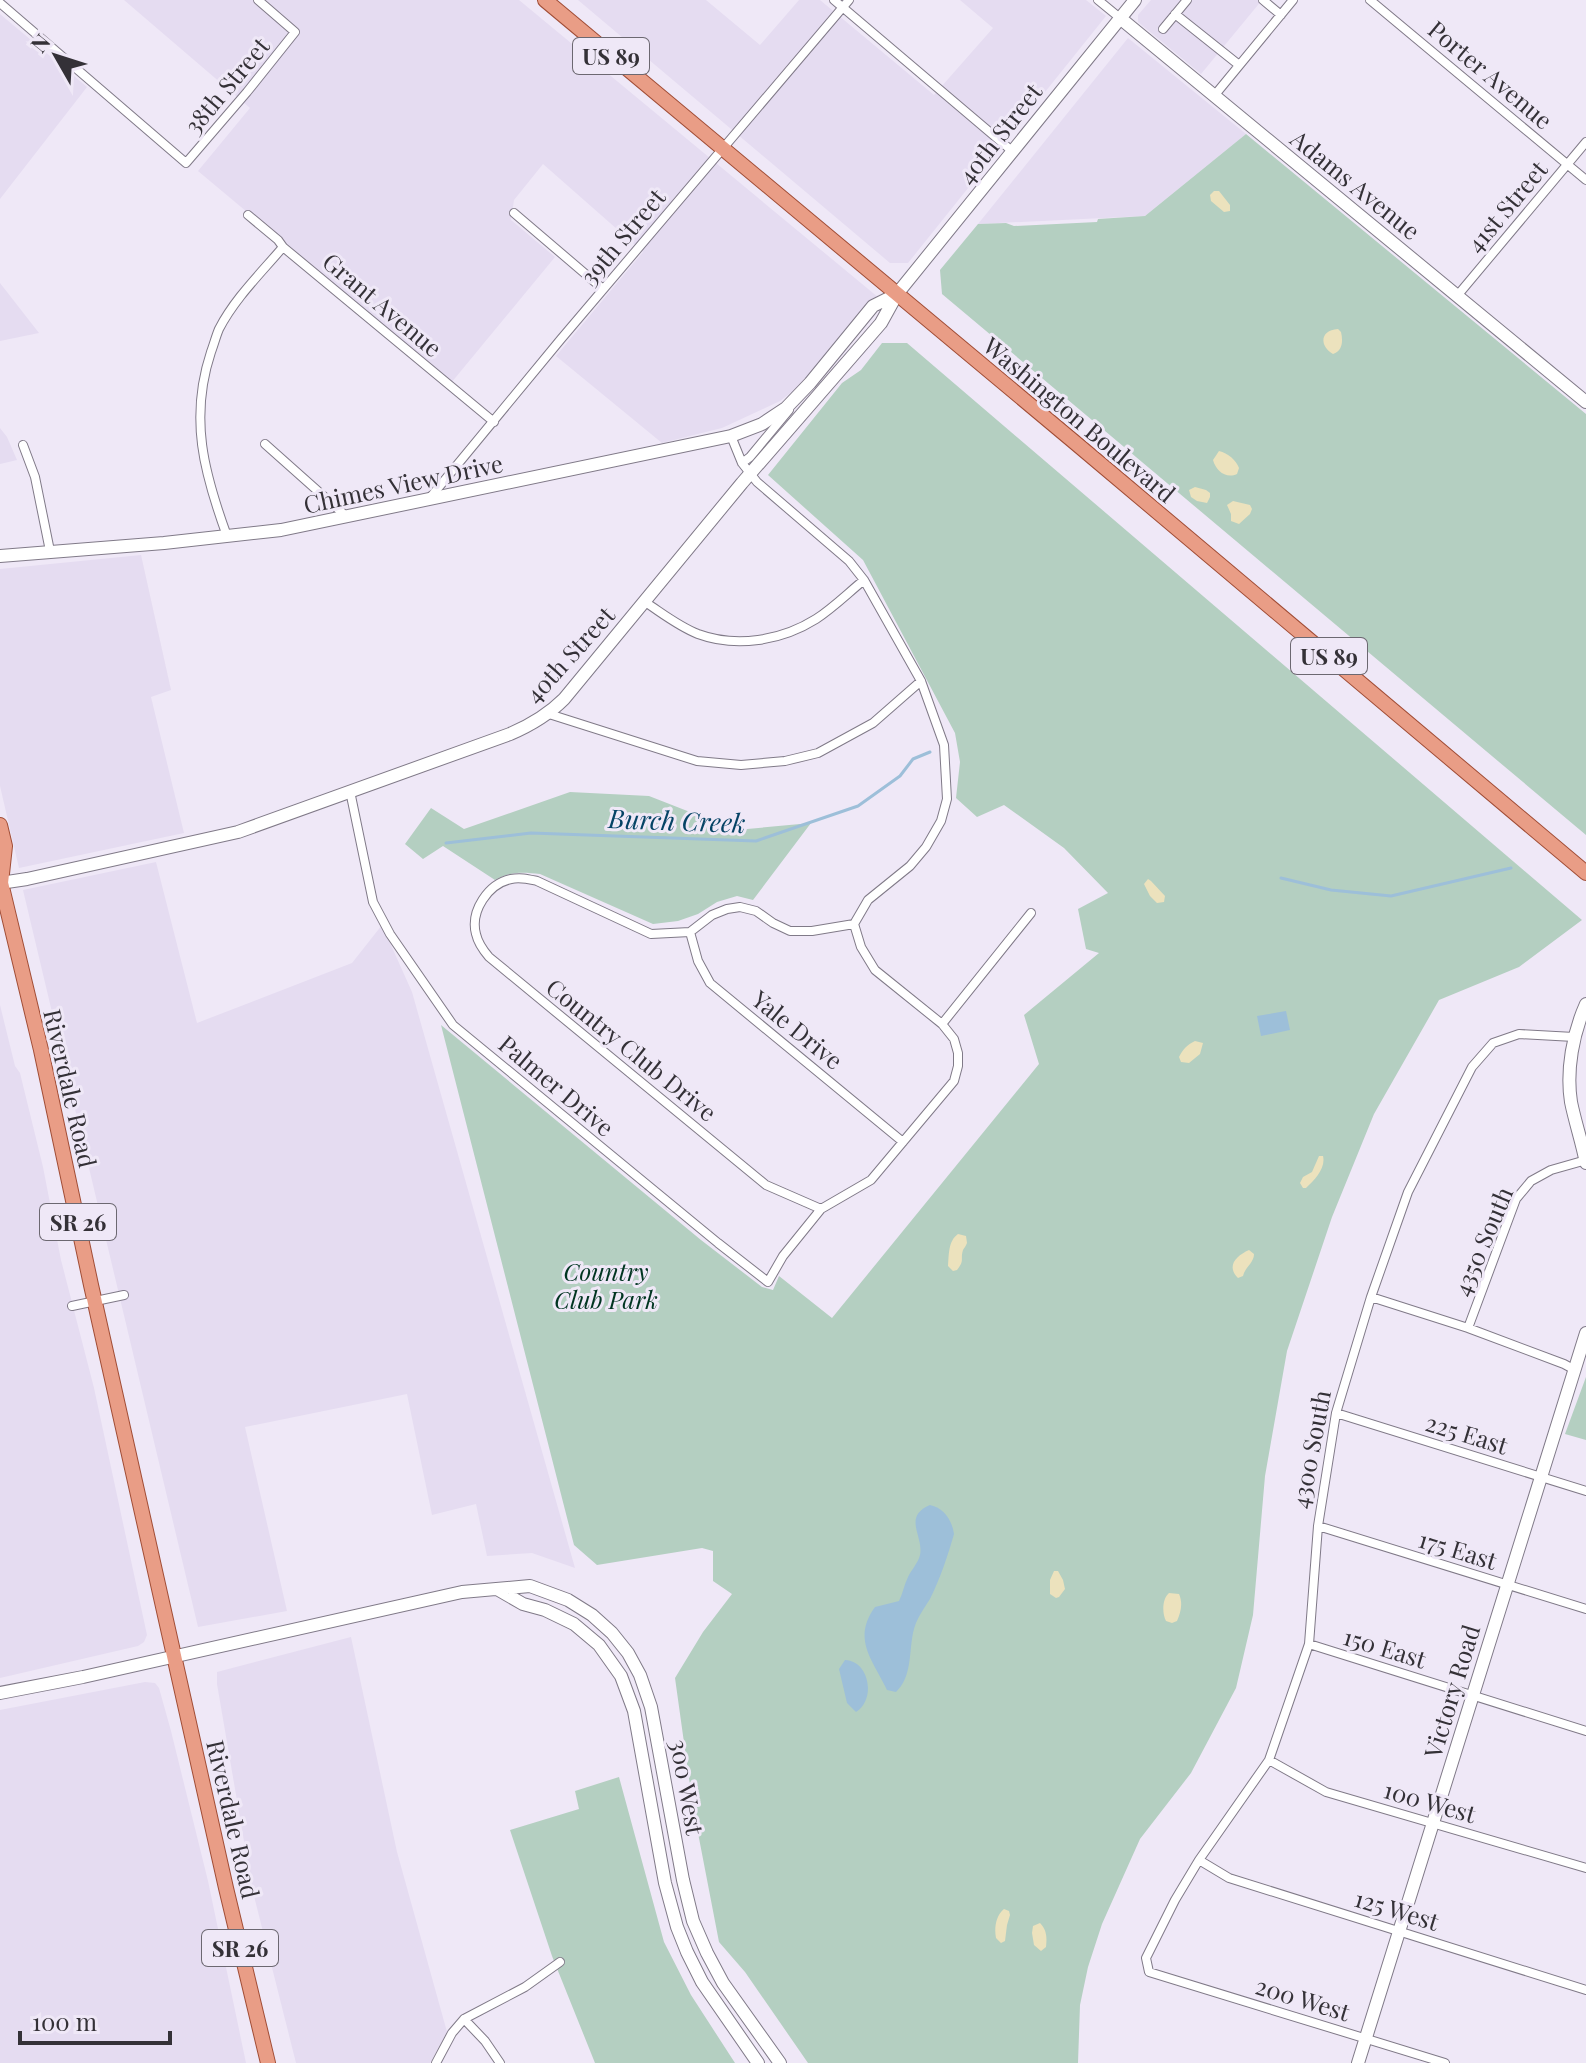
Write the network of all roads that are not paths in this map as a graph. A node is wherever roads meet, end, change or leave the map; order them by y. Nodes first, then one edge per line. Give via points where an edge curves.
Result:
1 (258, 0) edge
2 (545, 0) edge
3 (834, 0) edge
4 (1098, 0) edge
5 (1135, 0) edge
6 (1187, 0) edge
7 (1263, 0) edge
8 (1293, 0) edge
9 (1370, 0) edge
10 (0, 3) edge
11 (846, 4) edge
12 (1175, 14) junction
13 (1281, 15) junction
14 (1120, 18) junction
15 (1163, 29) dead end
16 (1239, 65) junction
17 (1214, 96) junction
18 (1586, 142) edge
19 (722, 148) junction
20 (1012, 151) junction
21 (1567, 164) junction
22 (1586, 180) edge
23 (514, 213) dead end
24 (248, 215) dead end
25 (283, 247) junction
26 (603, 289) junction
27 (897, 294) junction
28 (1457, 296) junction
29 (799, 395) junction
30 (1586, 402) edge
31 (494, 422) junction
32 (731, 436) junction
33 (265, 444) dead end
34 (23, 445) dead end
35 (746, 468) junction
36 (428, 500) junction
37 (347, 517) junction
38 (227, 536) junction
39 (50, 551) junction
40 (0, 556) edge
41 (864, 580) junction
42 (645, 602) junction
43 (921, 681) junction
44 (549, 714) junction
45 (350, 791) junction
46 (0, 825) edge
47 (1586, 873) edge
48 (0, 883) edge
49 (1031, 913) dead end
50 (854, 924) junction
51 (690, 932) junction
52 (1586, 1004) edge
53 (942, 1024) junction
54 (1574, 1037) junction
55 (903, 1142) junction
56 (1586, 1161) edge
57 (821, 1209) junction
58 (124, 1295) dead end
59 (1371, 1297) junction
60 (95, 1301) junction
61 (72, 1306) dead end
62 (1468, 1328) junction
63 (1586, 1333) edge
64 (1575, 1370) junction
65 (1336, 1413) junction
66 (1542, 1477) junction
67 (1586, 1491) edge
68 (1318, 1526) junction
69 (1508, 1585) junction
70 (497, 1589) junction
71 (1586, 1609) edge
72 (1309, 1644) junction
73 (175, 1656) junction
74 (0, 1693) edge
75 (1473, 1696) junction
76 (1586, 1731) edge
77 (1269, 1760) junction
78 (1434, 1823) junction
79 (1199, 1860) junction
80 (1586, 1868) edge
81 (1400, 1930) junction
82 (560, 1962) dead end
83 (1149, 1972) joint
84 (1586, 1990) edge
85 (464, 2019) junction
86 (1365, 2038) junction
87 (268, 2063) edge
88 (436, 2063) edge
89 (500, 2063) edge
90 (758, 2063) edge
91 (780, 2063) edge
92 (1358, 2063) edge
93 (1445, 2063) edge

1 - 10 street, 38th Street via 295,32 186,163
2 - 19 main road, Washington Boulevard / US 89
3 - 11 street
4 - 14 street, Adams Avenue
5 - 14 main road, 40th Street
6 - 12 street
7 - 13 street
8 - 13 street
9 - 21 street, Porter Avenue
11 - 19 street, 39th Street
11 - 20 street
12 - 15 street
12 - 16 street
13 - 16 street
14 - 17 main road, Adams Avenue
14 - 20 main road, 40th Street
16 - 17 street
17 - 28 main road, Adams Avenue
18 - 21 street, 41st Street
19 - 26 street, 39th Street
19 - 27 main road, Washington Boulevard / US 89
20 - 27 main road, 40th Street
21 - 22 street, Porter Avenue
21 - 28 street, 41st Street
23 - 26 street
24 - 25 street, Grant Avenue
25 - 31 street, Grant Avenue
25 - 38 street via 219,330 200,397 204,465
26 - 31 street, 39th Street
27 - 29 main road, 40th Street via 873,306
27 - 35 main road, 40th Street via 881,323
27 - 47 main road, Washington Boulevard / US 89
28 - 30 main road, Adams Avenue
29 - 32 main road, Chimes View Drive via 770,419
29 - 35 street, 40th Street
31 - 36 street, 39th Street
32 - 35 street
32 - 36 main road, Chimes View Drive
33 - 37 street
34 - 39 street
35 - 41 street
35 - 42 main road, 40th Street
36 - 37 main road, Chimes View Drive
37 - 38 main road, Chimes View Drive
38 - 39 main road, Chimes View Drive
39 - 40 main road, Chimes View Drive
41 - 42 street via 816,619 757,641 699,634
41 - 43 street
42 - 44 main road, 40th Street
43 - 44 street via 873,723 818,753 741,765 697,761
43 - 50 street via 944,745 947,799 941,821 910,866 868,900
44 - 45 main road, 40th Street via 510,734
45 - 48 main road, 40th Street via 238,832
45 - 57 street, Palmer Drive via 373,902 453,1025 768,1282
46 - 48 main road, SR 26 via 5,846
48 - 60 main road, Riverdale Road / SR 26
49 - 53 street
50 - 51 street via 790,931 740,907 712,915
50 - 53 street via 875,970
51 - 55 street, Yale Drive via 710,983
51 - 57 street, Country Club Drive via 651,934 523,878 508,879 486,895 474,923 480,946 501,967 766,1185
52 - 54 main road
53 - 55 street via 958,1053 954,1081
54 - 56 main road via 1571,1099
54 - 59 street, 4300 South via 1519,1034 1493,1043 1472,1067 1408,1192
55 - 57 street via 871,1180
56 - 62 street, 4350 South via 1551,1170 1531,1181 1516,1199
58 - 60 street
59 - 62 street
59 - 65 street, 4300 South
60 - 61 street
60 - 73 main road, SR 26
62 - 64 street
63 - 64 main road, Victory Road
64 - 66 main road, Victory Road
65 - 66 street, 225 East
65 - 68 street, 4300 South
66 - 67 street, 225 East
66 - 69 main road, Victory Road
68 - 69 street, 175 East
68 - 72 street, 4300 South
69 - 71 street, 175 East
69 - 75 main road, Victory Road
70 - 73 main road, 300 West via 454,1593
70 - 90 main road, 300 West via 574,1624 617,1669 634,1711 677,1927 702,1982
70 - 91 main road, 300 West via 530,1586 568,1600 606,1627 632,1660 651,1707 693,1921 717,1973
72 - 75 street, 150 East
72 - 77 street, 4300 South
73 - 74 main road, 300 West
73 - 87 main road, Riverdale Road / SR 26
75 - 76 street, 150 East
75 - 78 main road, Victory Road
77 - 78 street, 100 West via 1326,1792
77 - 79 street, 4300 South
78 - 80 street, 100 West
78 - 81 main road, Victory Road
79 - 81 street, 125 West via 1229,1878
79 - 83 street, 4300 South via 1146,1958
81 - 84 street, 125 West
81 - 86 main road, Victory Road
82 - 85 street
83 - 86 street, 200 West
85 - 88 street
85 - 89 street
86 - 92 main road, Victory Road
86 - 93 street, 200 West

